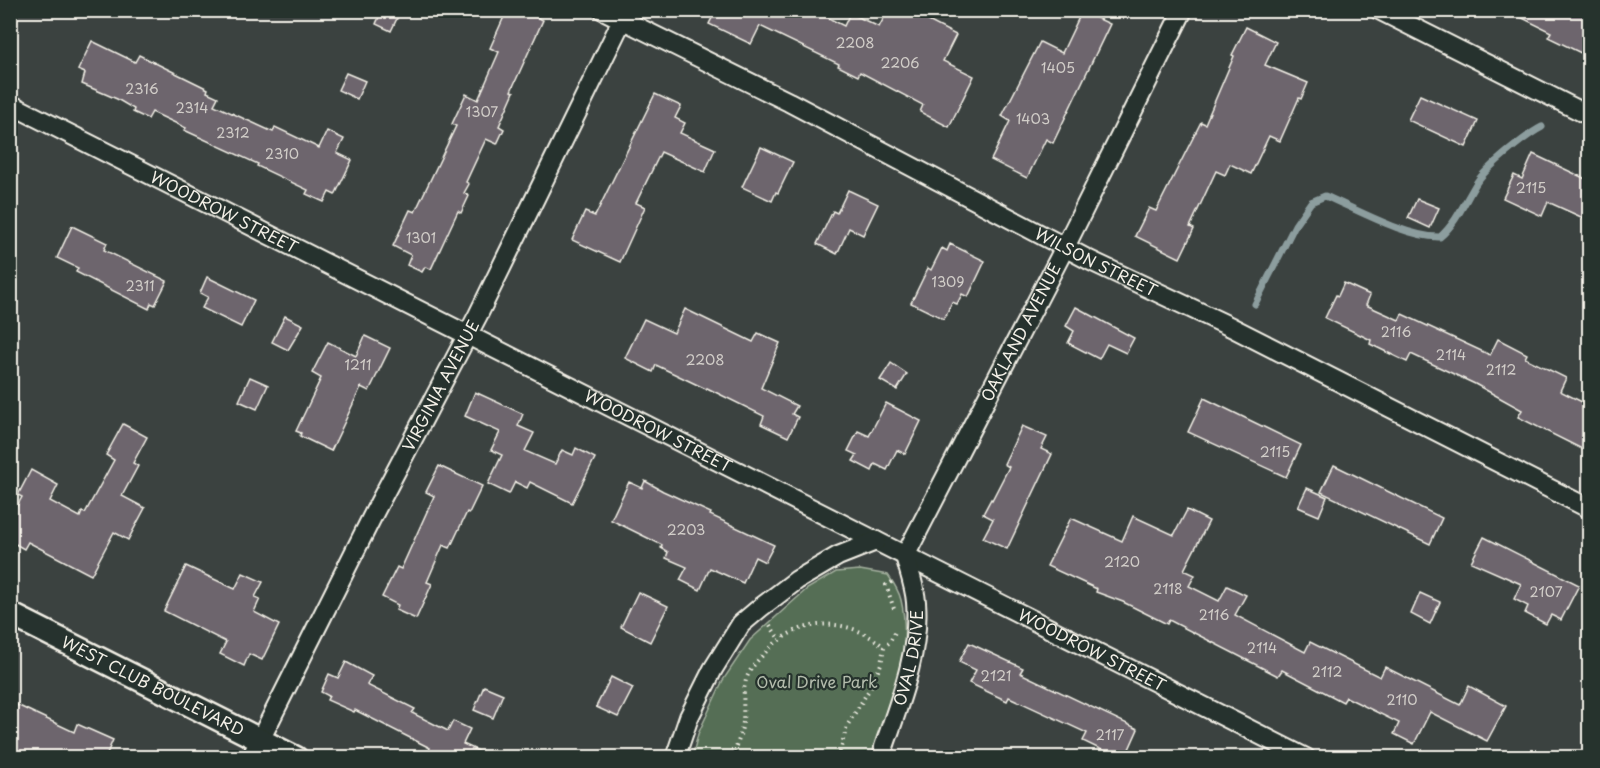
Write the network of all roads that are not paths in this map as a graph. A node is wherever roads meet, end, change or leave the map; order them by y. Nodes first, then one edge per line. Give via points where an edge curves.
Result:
1 (603, 10) edge
2 (1183, 10) edge
3 (1379, 10) edge
4 (624, 15) edge
5 (10, 104) edge
6 (1590, 116) edge
7 (1065, 247) junction
8 (468, 336) junction
9 (1590, 509) edge
10 (876, 541) junction
11 (905, 556) junction
12 (10, 614) edge
13 (255, 748) edge
14 (296, 758) edge
15 (675, 758) edge
16 (883, 758) edge
17 (1306, 758) edge

1 - 4 street, WILSON STREET
2 - 7 street, OAKLAND AVENUE
3 - 6 street
4 - 7 street, WILSON STREET
4 - 8 street, VIRGINIA AVENUE
5 - 8 street, WOODROW STREET
7 - 9 street, WILSON STREET
7 - 11 street, OAKLAND AVENUE
8 - 10 street, WOODROW STREET
8 - 13 street, VIRGINIA AVENUE
10 - 11 street, WOODROW STREET
10 - 15 street via 838,556 797,580 741,624 694,707
11 - 16 street, OVAL DRIVE via 916,601 915,639
11 - 17 street, WOODROW STREET
12 - 13 street, WEST CLUB BOULEVARD
13 - 14 street, WEST CLUB BOULEVARD

